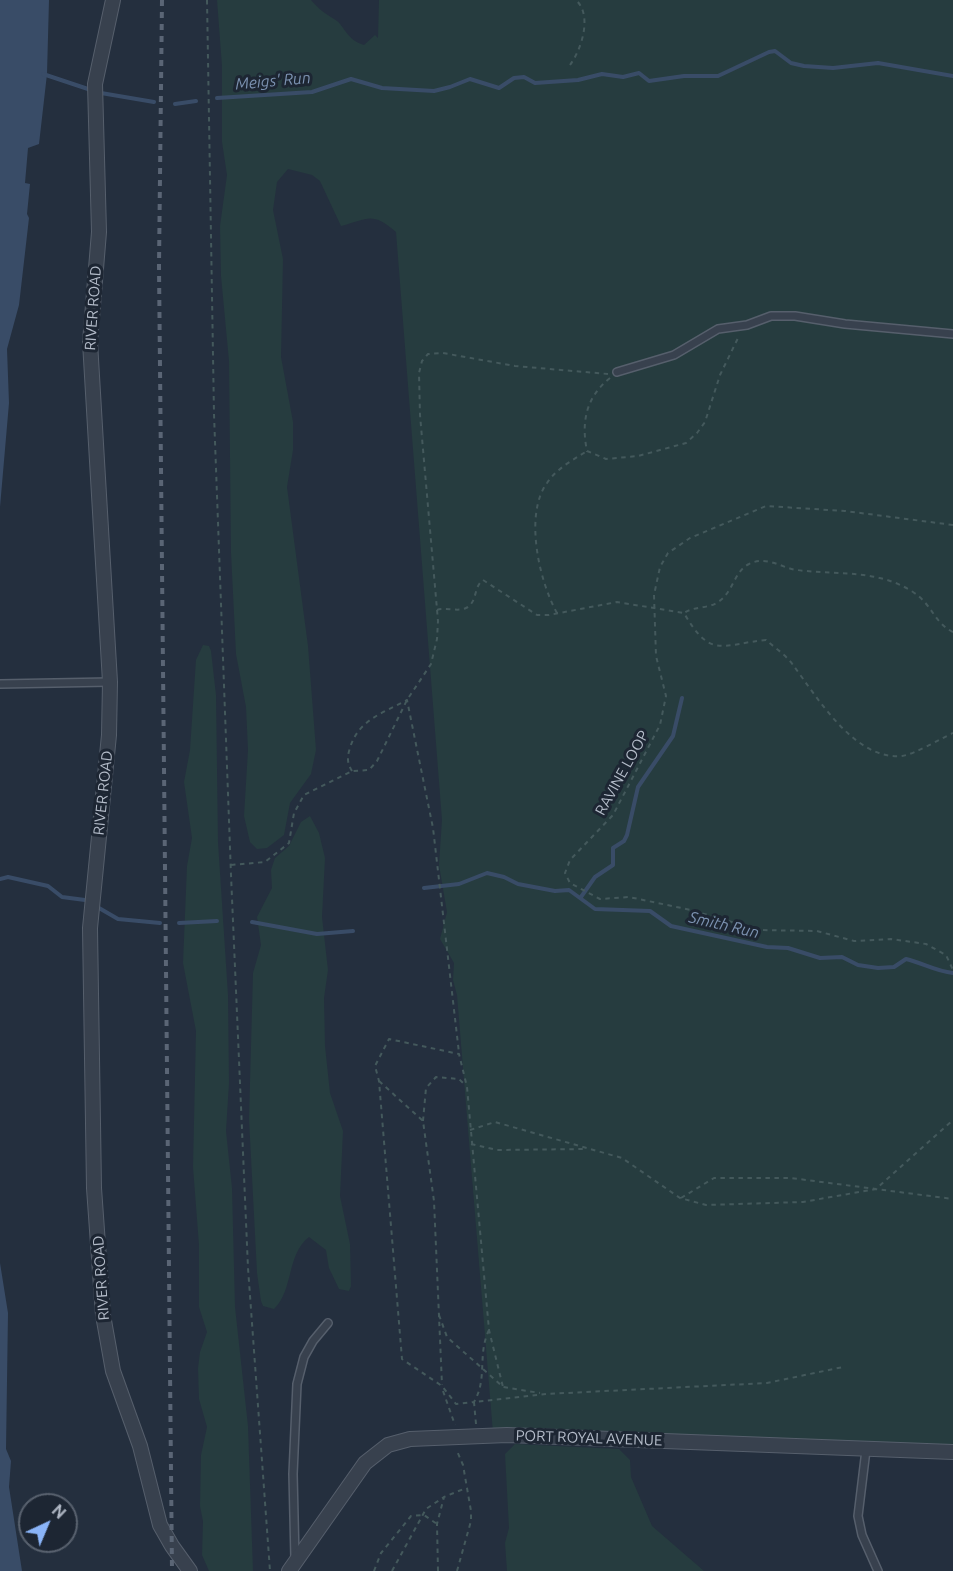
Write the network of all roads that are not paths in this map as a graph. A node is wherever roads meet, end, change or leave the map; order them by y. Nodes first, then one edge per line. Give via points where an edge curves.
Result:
1 (114, 0) edge
2 (953, 334) edge
3 (617, 372) road end
4 (110, 682) junction
5 (0, 684) edge
6 (328, 1323) dead end
7 (866, 1450) junction
8 (953, 1452) edge
9 (292, 1566) edge
10 (190, 1571) edge
11 (878, 1571) edge

1 - 4 street, RIVER ROAD via 95,84 99,232 90,342
2 - 3 lane via 771,316 747,326 718,329 674,356
4 - 5 lane
4 - 10 street, RIVER ROAD via 109,735 90,928 94,1188 103,1315 113,1371 140,1446 160,1525
6 - 9 lane via 304,1357 297,1384
7 - 8 street, PORT ROYAL AVENUE
7 - 9 street, PORT ROYAL AVENUE via 637,1439 410,1439 376,1452 357,1472
7 - 11 lane via 858,1516

